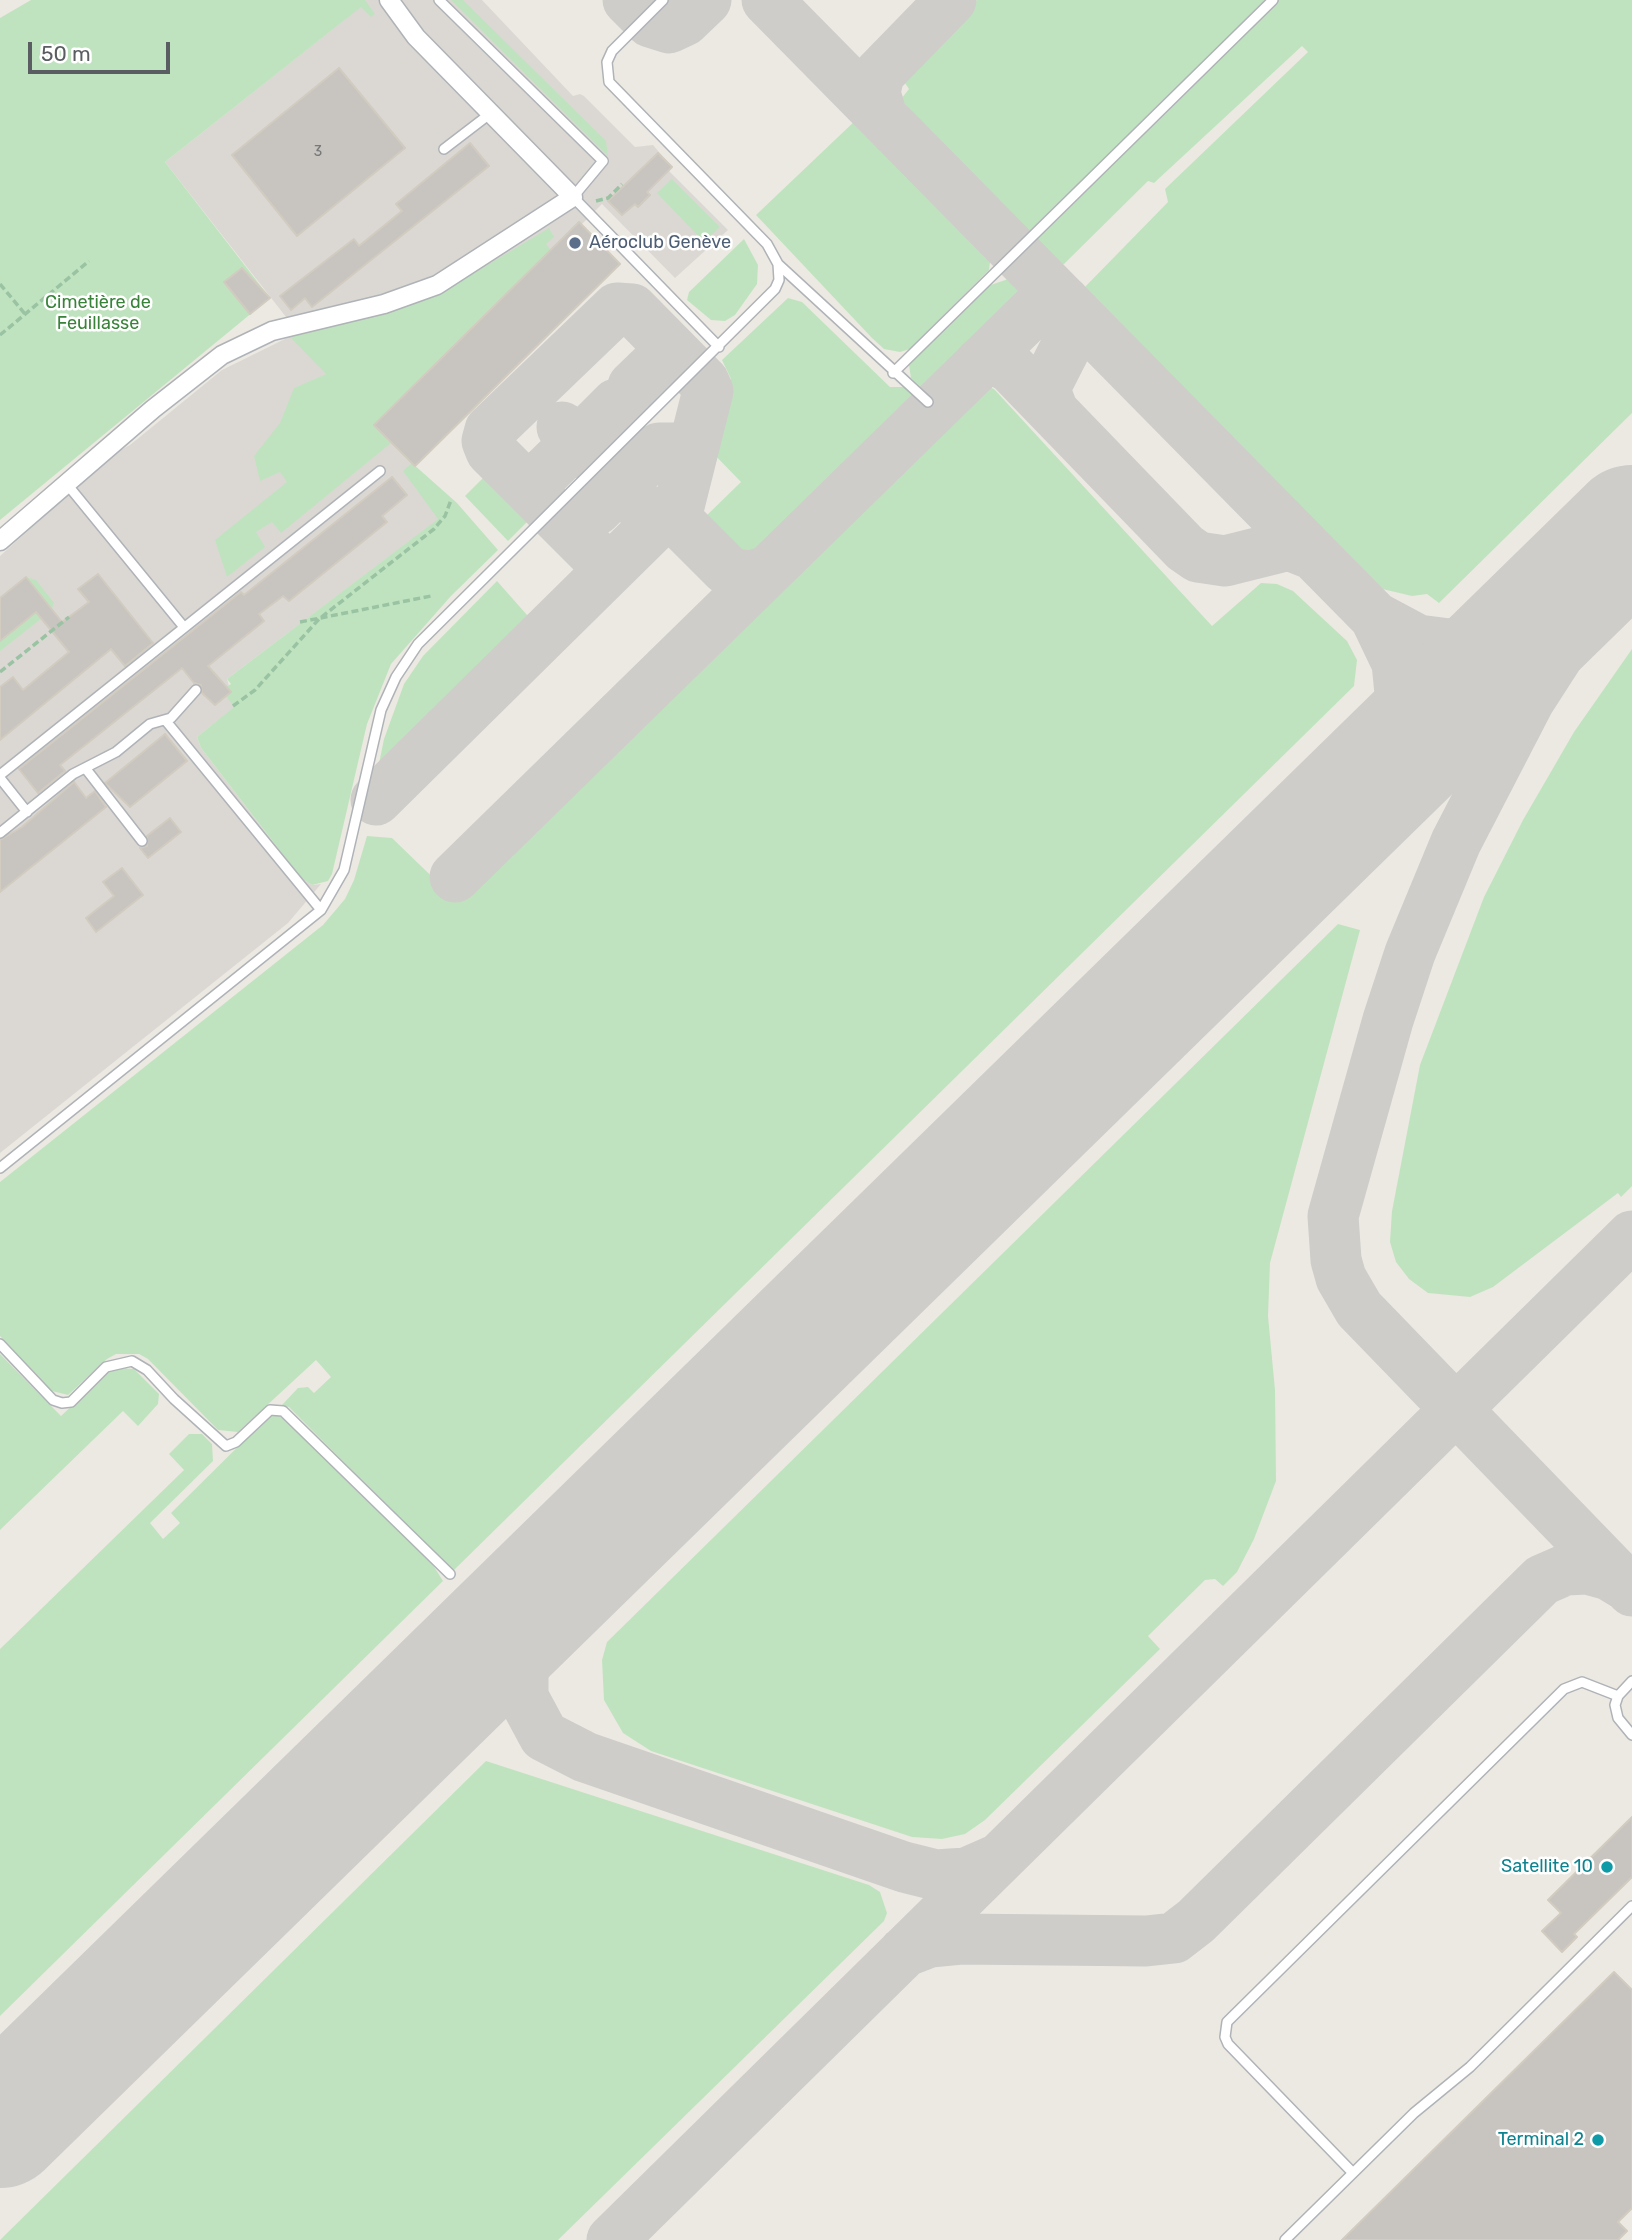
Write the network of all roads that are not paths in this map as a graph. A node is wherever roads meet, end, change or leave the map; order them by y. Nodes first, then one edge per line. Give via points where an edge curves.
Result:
1 (389, 0) edge
2 (439, 0) edge
3 (663, 0) edge
4 (1273, 0) edge
5 (491, 113) junction
6 (444, 149) dead end
7 (573, 197) junction
8 (778, 264) junction
9 (719, 347) junction
10 (892, 373) junction
11 (928, 402) dead end
12 (380, 471) dead end
13 (65, 483) junction
14 (0, 541) edge
15 (183, 626) junction
16 (196, 690) dead end
17 (166, 721) junction
18 (86, 769) junction
19 (0, 776) edge
20 (27, 812) junction
21 (0, 833) edge
22 (142, 841) dead end
23 (321, 910) junction
24 (0, 1168) edge
25 (0, 1344) edge
26 (450, 1574) dead end
27 (1632, 1681) edge
28 (1618, 1696) junction
29 (1632, 1735) edge
30 (1632, 1906) edge
31 (1353, 2173) junction
32 (1285, 2240) edge

1 - 5 street via 416,37
2 - 7 lane via 603,161
3 - 8 lane via 612,51 606,68 608,82 767,244
4 - 10 lane
5 - 6 lane
5 - 7 street
7 - 9 lane
7 - 13 street via 437,285 272,331 239,346 198,372
8 - 9 lane via 775,289
8 - 10 lane
9 - 23 lane via 448,611 405,661 381,710 344,870
10 - 11 lane
12 - 15 lane
13 - 14 street
13 - 15 lane
15 - 19 lane
16 - 17 lane
17 - 18 lane via 150,724
17 - 23 lane
18 - 20 lane via 73,774
18 - 22 lane
19 - 20 lane
20 - 21 lane
23 - 24 lane
25 - 26 lane via 53,1400 62,1403 71,1402 106,1367 132,1361 226,1446 270,1410 283,1411
27 - 28 lane
28 - 29 lane via 1618,1718
28 - 31 lane via 1582,1682 1564,1689 1227,2022 1228,2044
30 - 31 lane via 1469,2067
31 - 32 lane

